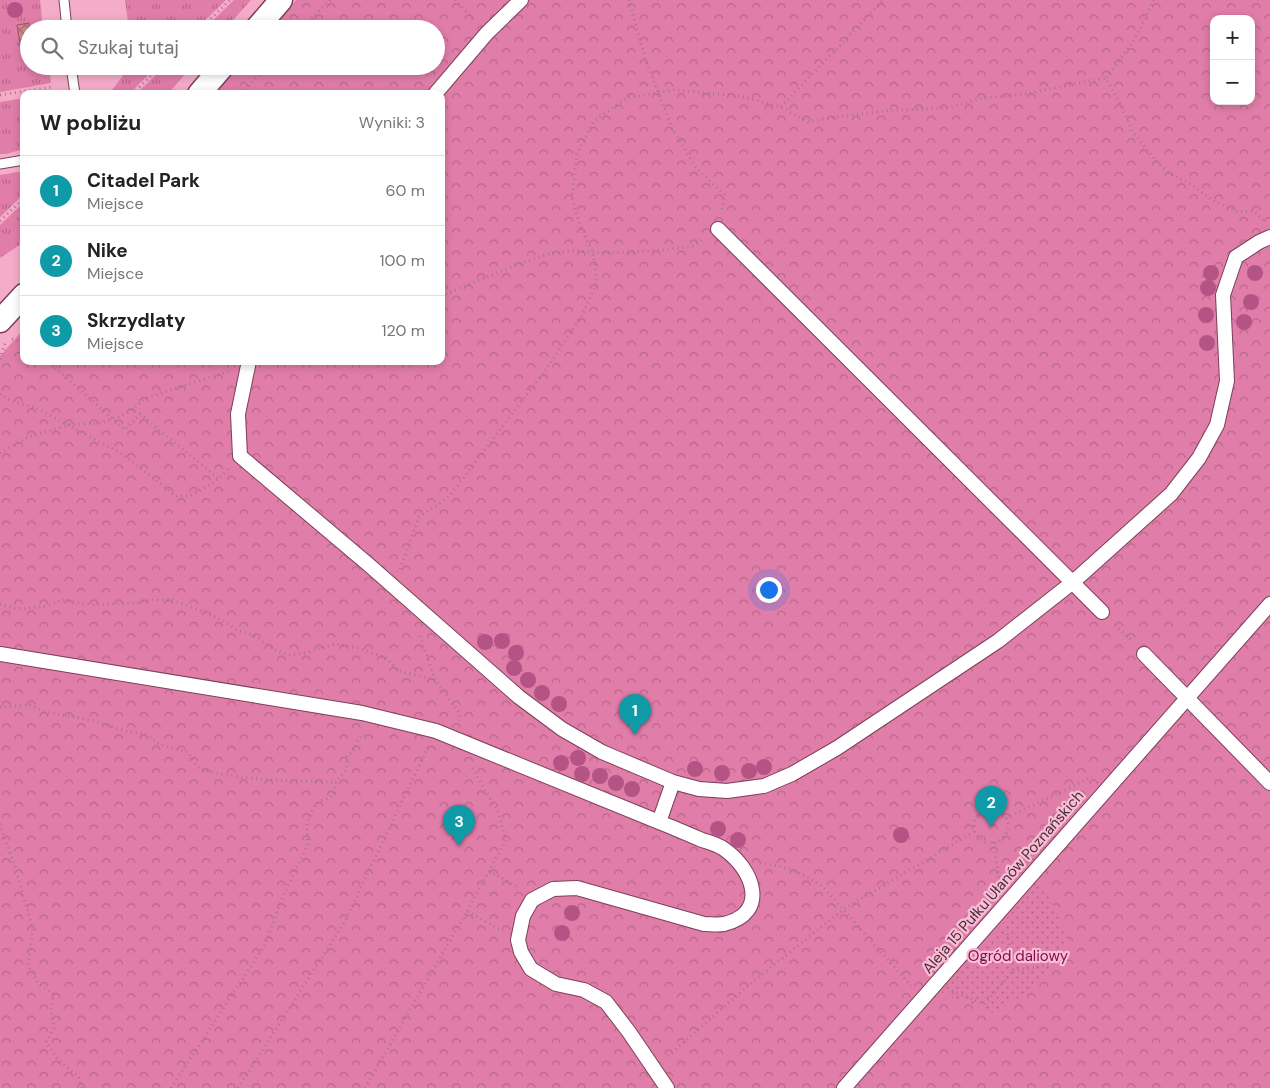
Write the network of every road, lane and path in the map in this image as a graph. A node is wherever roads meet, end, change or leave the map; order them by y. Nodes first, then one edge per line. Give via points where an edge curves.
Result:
1 (64, 0) edge
2 (230, 0) edge
3 (281, 0) edge
4 (330, 0) edge
5 (455, 0) edge
6 (521, 0) edge
7 (629, 0) edge
8 (883, 0) edge
9 (1154, 0) edge
10 (66, 20) edge
11 (209, 20) edge
12 (264, 20) edge
13 (310, 20) edge
14 (487, 33) junction
15 (73, 75) edge
16 (152, 75) edge
17 (215, 75) edge
18 (258, 75) edge
19 (1106, 78) junction
20 (52, 87) dead end
21 (32, 90) edge
22 (75, 90) edge
23 (136, 90) edge
24 (202, 90) edge
25 (245, 90) edge
26 (437, 90) edge
27 (20, 92) edge
28 (657, 93) junction
29 (0, 95) edge
30 (781, 108) junction
31 (20, 161) edge
32 (0, 164) edge
33 (20, 202) edge
34 (0, 221) edge
35 (718, 229) junction
36 (1269, 232) edge
37 (594, 253) junction
38 (445, 294) edge
39 (20, 302) edge
40 (3, 330) edge
41 (0, 359) edge
42 (52, 365) edge
43 (245, 365) edge
44 (248, 365) edge
45 (0, 394) edge
46 (111, 418) junction
47 (68, 425) junction
48 (0, 453) edge
49 (240, 456) junction
50 (219, 479) junction
51 (1072, 582) junction
52 (402, 594) junction
53 (0, 604) edge
54 (1270, 604) edge
55 (1102, 612) joint
56 (419, 633) dead end
57 (0, 654) edge
58 (1144, 654) joint
59 (435, 680) junction
60 (1186, 698) junction
61 (0, 707) edge
62 (399, 722) junction
63 (436, 731) junction
64 (454, 738) junction
65 (1092, 777) dead end
66 (336, 782) junction
67 (673, 782) junction
68 (1270, 783) edge
69 (1006, 818) junction
70 (659, 822) junction
71 (0, 824) edge
72 (975, 831) junction
73 (993, 842) junction
74 (996, 860) dead end
75 (768, 864) dead end
76 (489, 871) junction
77 (537, 898) junction
78 (844, 910) junction
79 (467, 911) junction
80 (1005, 921) dead end
81 (518, 940) junction
82 (1048, 965) dead end
83 (1013, 971) junction
84 (935, 984) junction
85 (922, 999) junction
86 (654, 1068) junction
87 (82, 1088) edge
88 (171, 1088) edge
89 (238, 1088) edge
90 (365, 1088) edge
91 (667, 1088) edge
92 (844, 1088) edge

1 - 10 lane
2 - 11 path
3 - 12 street
4 - 13 path
5 - 14 path
6 - 14 street
7 - 28 path
8 - 30 path
9 - 19 path via 1133,42
14 - 26 street
15 - 22 lane
16 - 23 path
17 - 24 street
18 - 25 path
19 - 30 path via 979,99 948,108 884,111 808,122
19 - 36 path via 1132,131 1157,162 1214,202 1238,212 1254,210
20 - 21 path
27 - 29 path
28 - 30 path via 674,90 740,96
28 - 35 path via 672,128 696,168 724,195
28 - 37 path via 627,98 594,121 578,154 572,198 580,226
31 - 32 lane
33 - 34 path
35 - 37 path via 694,246
35 - 51 street
36 - 51 street via 1236,257 1223,295 1227,381 1217,425 1199,458 1171,494
37 - 38 path via 551,253
37 - 52 path via 597,282 583,314 541,376 455,489 420,518 401,562 397,581
39 - 40 street
40 - 41 path
42 - 46 path
43 - 46 path via 146,398 126,414
44 - 49 street via 238,414
45 - 47 path via 11,402 36,408
46 - 47 path via 100,423
46 - 50 path via 125,430 140,414
47 - 48 path via 26,438
47 - 50 path via 124,455 176,496 190,496
49 - 50 path
49 - 52 street
51 - 55 street
51 - 67 street via 998,641 837,748 792,774 764,786 727,791 699,789
52 - 67 street via 519,697 562,729 602,752
53 - 59 path via 17,609 47,606 62,600 95,605 173,600 211,614 289,655 335,644 386,658 398,671
54 - 60 street, Aleja 15 Pułku Ułanów Poznańskich
55 - 58 path
56 - 59 path
57 - 62 street via 362,713
58 - 60 street
59 - 64 path via 458,711 461,726
60 - 68 street
60 - 84 street, Aleja 15 Pułku Ułanów Poznańskich
61 - 66 path via 30,705 45,712 145,734 161,745 188,752 199,769 225,776
62 - 63 street
62 - 66 path via 383,724 358,739 356,748 347,756 348,769
63 - 64 street
63 - 89 path via 344,923
64 - 70 street
64 - 76 path via 504,828 506,840
65 - 69 path
66 - 88 path via 334,793 316,803 307,822 308,844 283,896 266,945
67 - 70 street
69 - 72 path via 995,809 988,809 976,817
69 - 73 path via 1008,824 1004,836
70 - 77 street via 723,848 737,860 747,873 752,890 751,904 739,918 723,924 704,924 578,888 553,889
71 - 87 path via 33,929 28,964 38,983 53,994 50,1011 54,1028 46,1042 58,1060 79,1077
72 - 73 path via 982,840
72 - 78 path
73 - 74 path
75 - 78 path via 809,876
76 - 77 path
76 - 79 path
77 - 81 street via 532,900 524,916
78 - 85 path
78 - 86 path via 754,980
79 - 81 path
79 - 90 path
80 - 83 path
81 - 86 street via 531,969 556,984 584,990 606,1002
82 - 83 path
83 - 84 path via 984,1004
84 - 85 street, Aleja 15 Pułku Ułanów Poznańskich
85 - 92 street, Aleja 15 Pułku Ułanów Poznańskich
86 - 91 street

